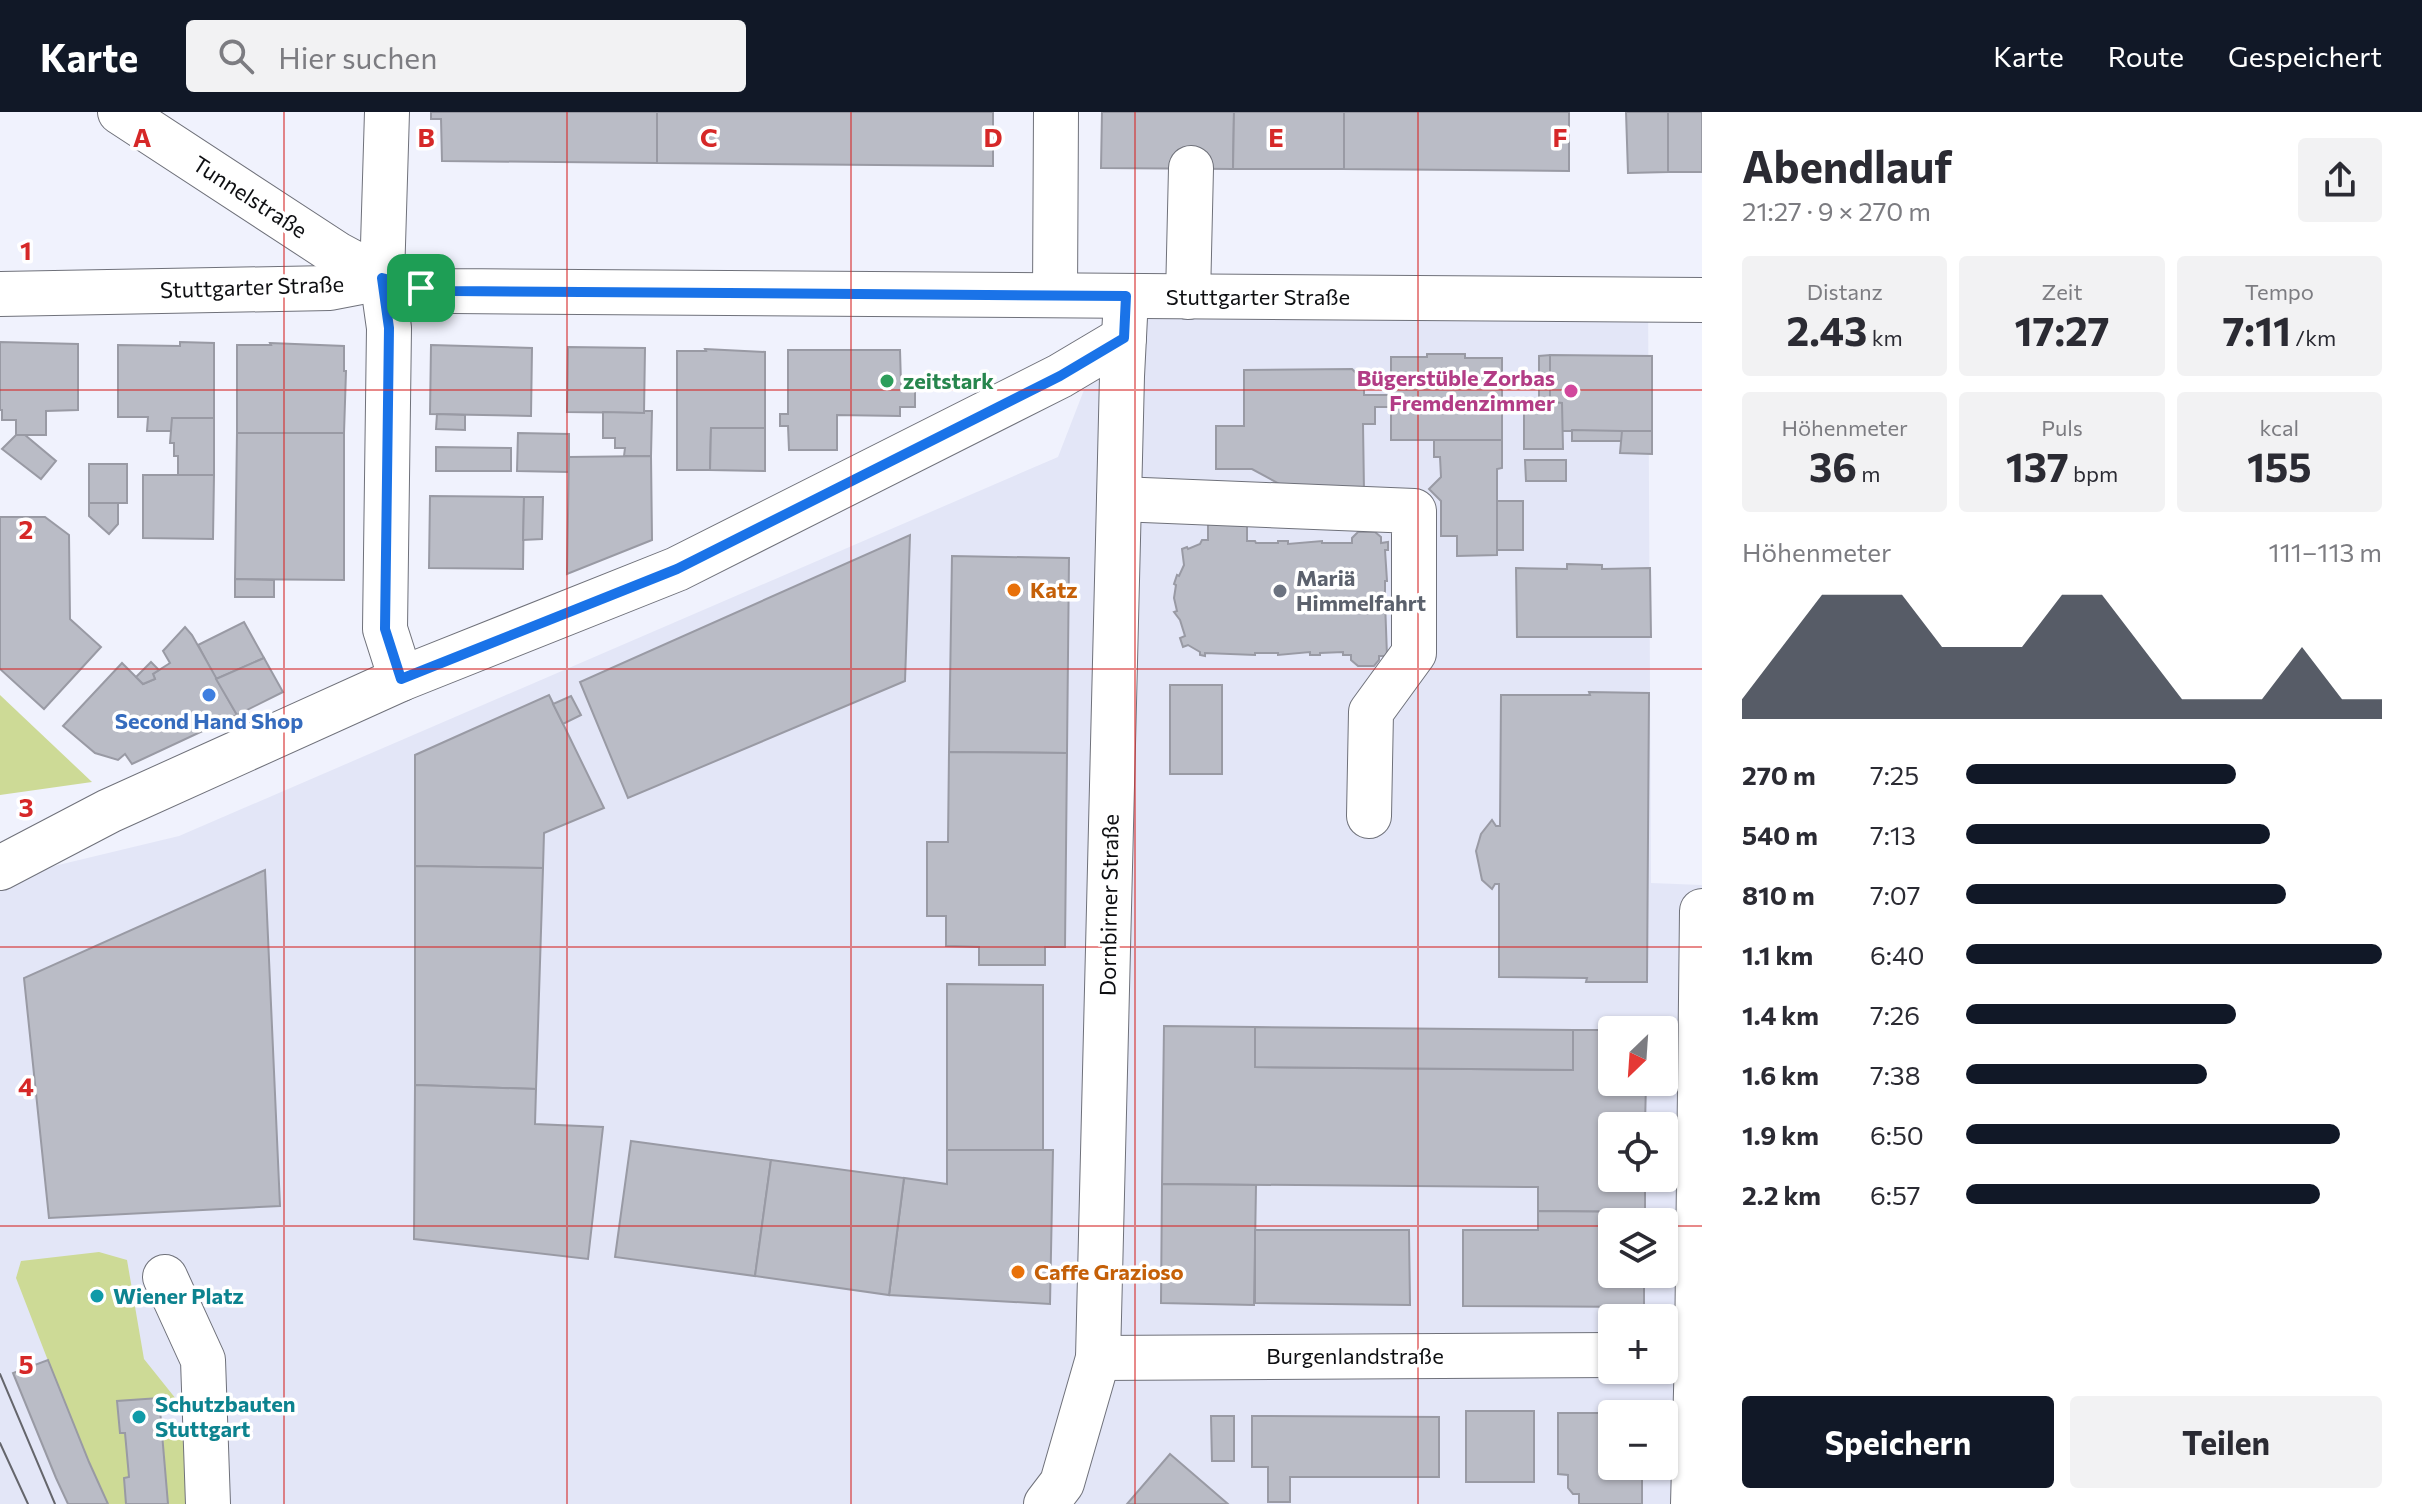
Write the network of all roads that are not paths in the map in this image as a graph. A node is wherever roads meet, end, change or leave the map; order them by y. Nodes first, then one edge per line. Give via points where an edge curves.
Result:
1 (120, 112) edge
2 (387, 112) edge
3 (1056, 112) edge
4 (1191, 168) dead end
5 (382, 278) junction
6 (0, 294) edge
7 (1055, 295) junction
8 (1188, 297) junction
9 (1702, 300) edge
10 (1125, 317) junction
11 (1119, 499) junction
12 (401, 679) junction
13 (1369, 816) dead end
14 (0, 868) edge
15 (1702, 911) edge
16 (165, 1277) dead end
17 (1688, 1354) edge
18 (1598, 1355) edge
19 (1098, 1358) junction
20 (208, 1504) edge
21 (1046, 1504) edge
22 (1693, 1504) edge

1 - 5 street, Tunnelstraße
2 - 5 street
3 - 7 street
4 - 8 street
5 - 6 street, Stuttgarter Straße via 330,288
5 - 7 street, Stuttgarter Straße via 453,291
5 - 12 street via 389,328 385,629
7 - 10 street, Stuttgarter Straße
8 - 9 street, Stuttgarter Straße
8 - 10 street, Stuttgarter Straße
10 - 11 street, Dornbirner Straße
10 - 12 street via 1060,376 677,569
11 - 13 street via 1414,511 1414,653 1371,712
11 - 19 street, Dornbirner Straße
12 - 14 street via 109,811
15 - 17 street
16 - 20 street via 203,1360
17 - 22 street
18 - 19 street, Burgenlandstraße
19 - 21 street, Dornbirner Straße via 1062,1483

